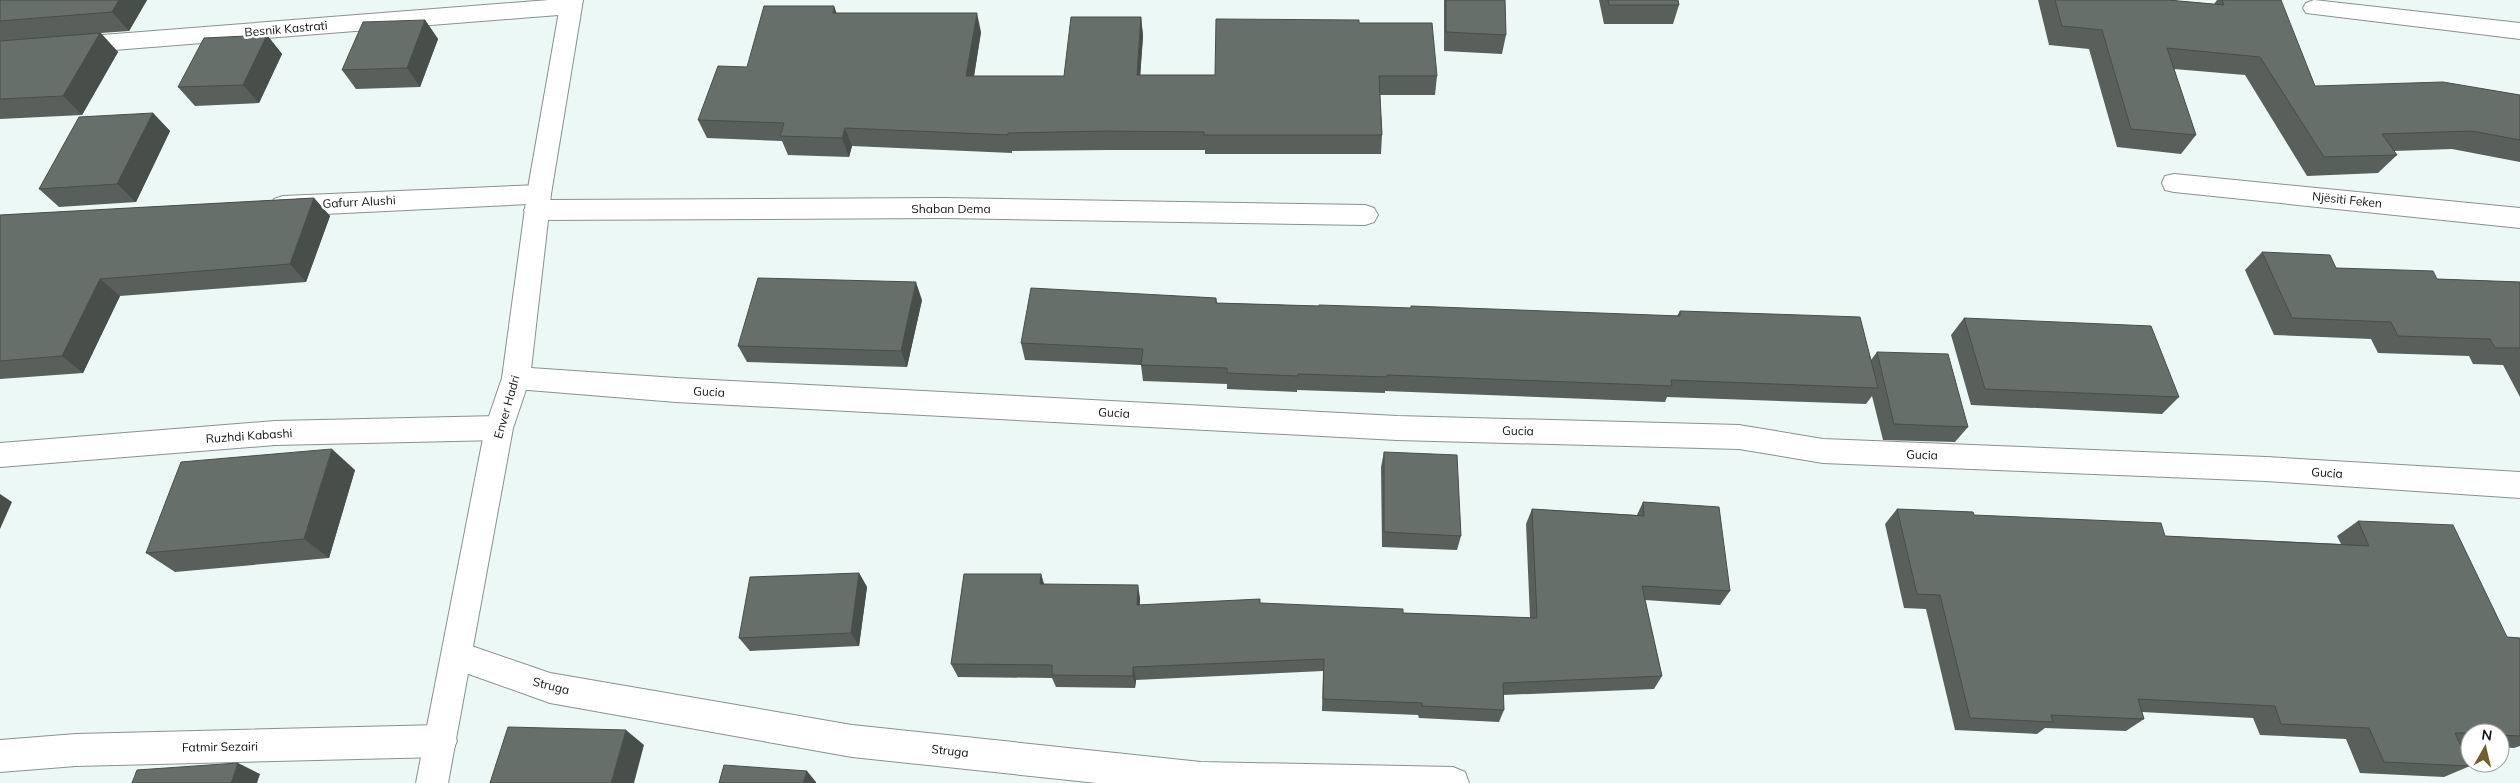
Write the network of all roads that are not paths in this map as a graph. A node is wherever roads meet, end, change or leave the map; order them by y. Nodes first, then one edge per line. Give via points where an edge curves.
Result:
1 (572, 3) edge
2 (2314, 8) dead end
3 (2520, 31) edge
4 (0, 51) edge
5 (2174, 183) dead end
6 (538, 202) junction
7 (261, 207) edge
8 (1364, 215) dead end
9 (2520, 218) edge
10 (516, 378) junction
11 (499, 428) junction
12 (0, 455) edge
13 (2520, 486) edge
14 (457, 656) junction
15 (441, 741) junction
16 (0, 756) edge
17 (432, 783) edge
18 (1452, 783) edge

1 - 4 street, Besnik Kastrati
1 - 6 street, Enver Hadri
2 - 3 street
5 - 9 street, Njësiti Feken
6 - 7 street, Gafurr Alushi
6 - 8 street, Shaban Dema
6 - 10 street, Enver Hadri
10 - 11 street, Enver Hadri
10 - 13 street, Gucia via 676,390 1398,428 1738,437 1823,451 2266,469
11 - 12 street, Ruzhdi Kabashi via 275,433
11 - 14 street, Enver Hadri
14 - 15 street, Enver Hadri
14 - 18 street, Struga via 550,688 852,741 1202,778
15 - 16 street, Fatmir Sezairi via 76,750
15 - 17 street, Enver Hadri

